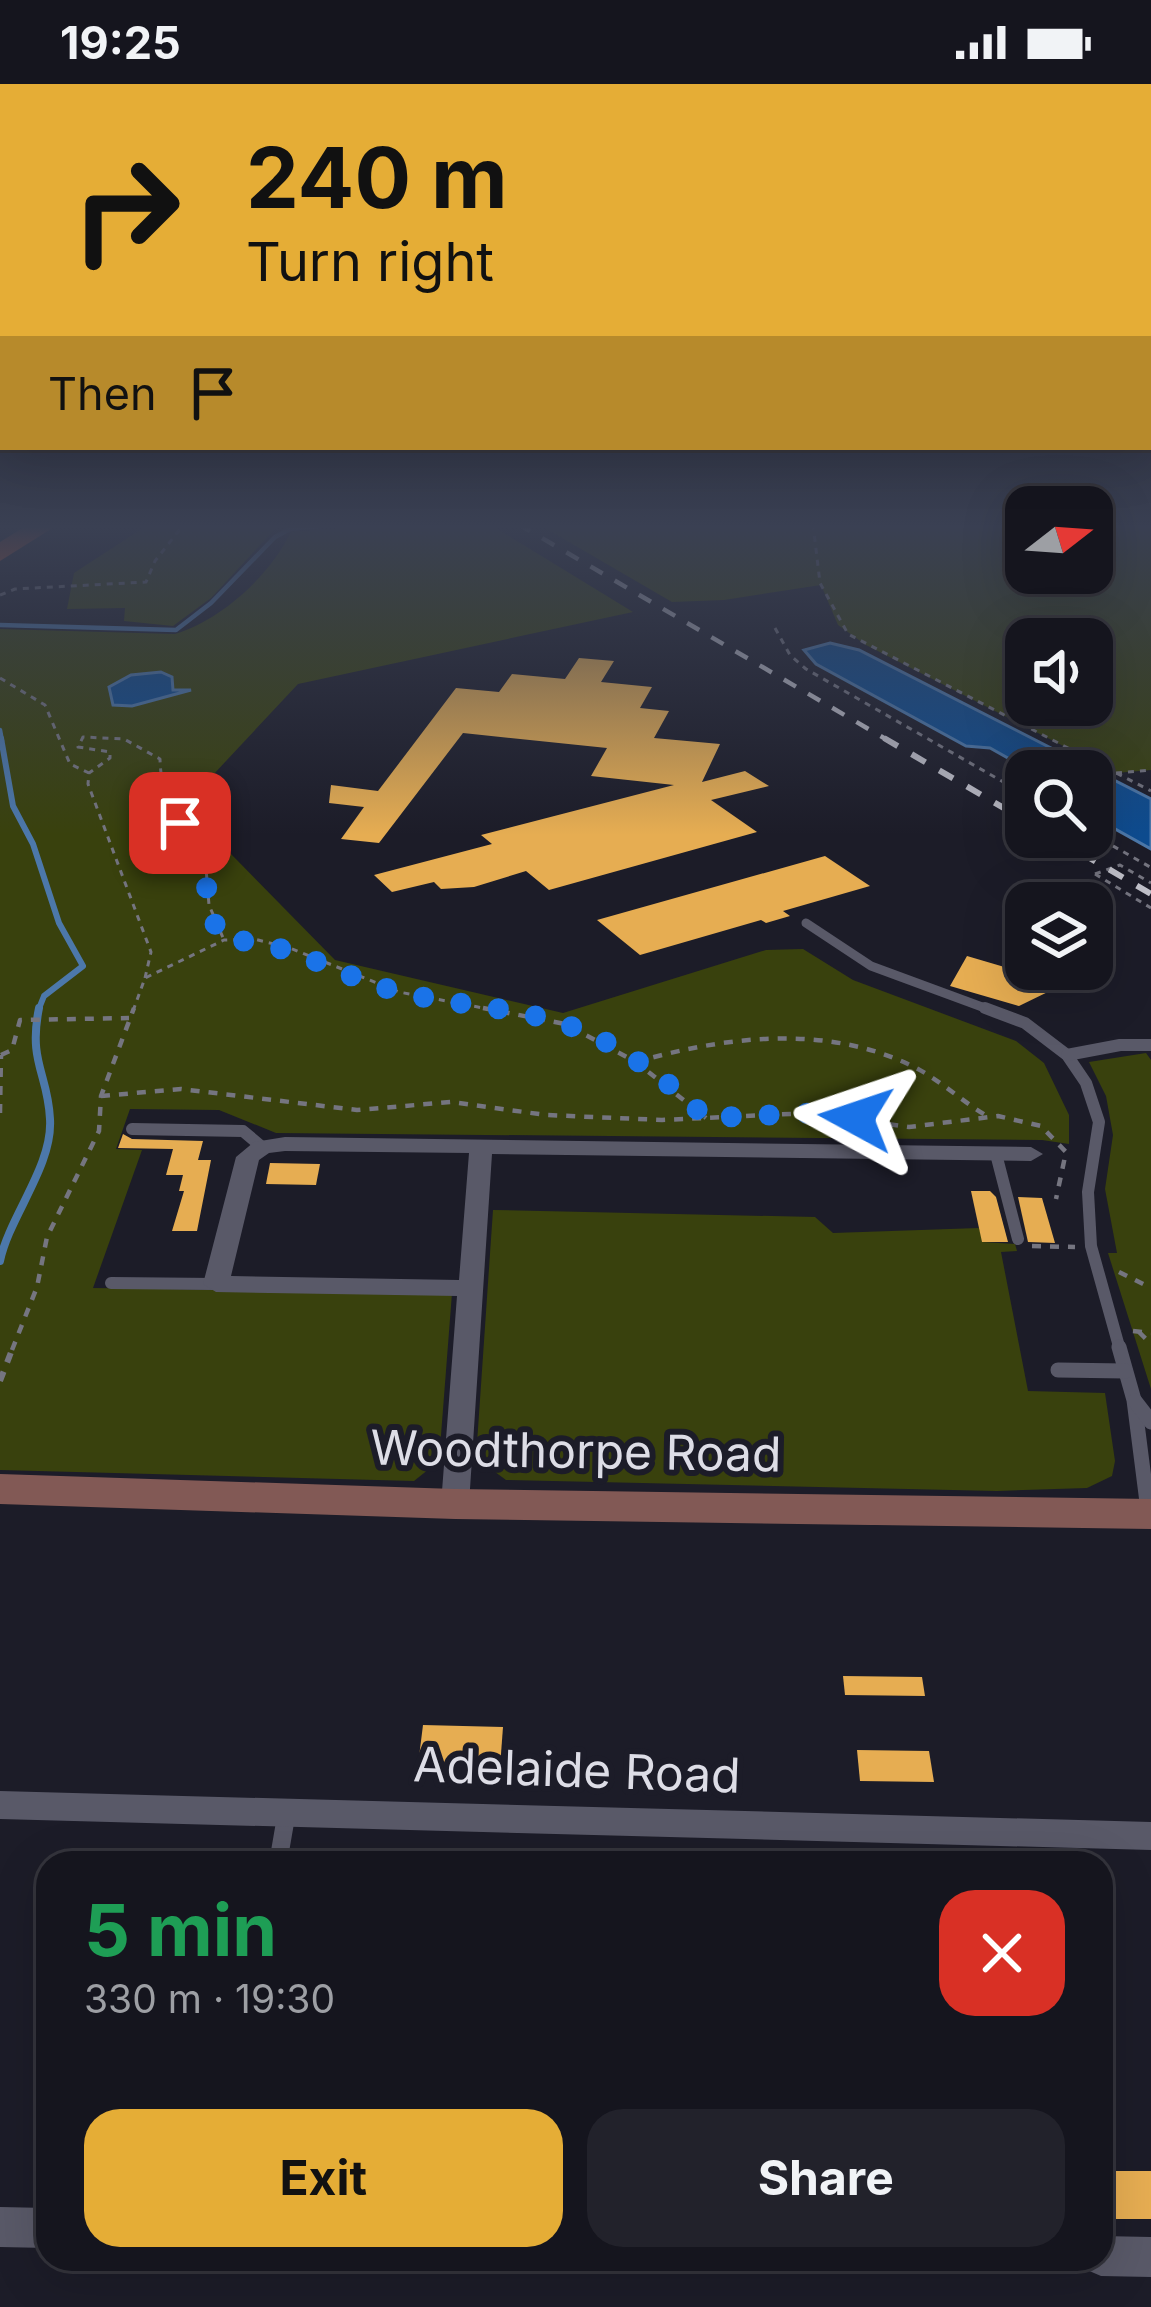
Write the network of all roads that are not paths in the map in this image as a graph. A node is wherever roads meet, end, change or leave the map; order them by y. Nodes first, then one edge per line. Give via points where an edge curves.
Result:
1 (806, 923) dead end
2 (1151, 1045) edge
3 (1067, 1055) junction
4 (132, 1129) dead end
5 (481, 1144) junction
6 (262, 1147) junction
7 (996, 1154) junction
8 (1031, 1154) dead end
9 (1018, 1239) dead end
10 (111, 1283) dead end
11 (216, 1284) junction
12 (471, 1288) junction
13 (1058, 1370) dead end
14 (1125, 1372) junction
15 (1134, 1400) junction
16 (1151, 1422) edge
17 (0, 1489) edge
18 (455, 1504) junction
19 (1150, 1514) edge
20 (0, 1805) edge
21 (287, 1810) junction
22 (1151, 1836) edge
23 (280, 1851) edge
24 (0, 2227) edge
25 (36, 2228) edge
26 (1113, 2256) edge
27 (1151, 2257) edge

1 - 3 lane via 871,966 1024,1023
2 - 3 lane
3 - 14 lane via 1097,1110 1091,1246
4 - 6 lane via 243,1131
5 - 6 street
5 - 7 street
5 - 12 street
6 - 11 street via 248,1157
7 - 8 street
7 - 9 lane
10 - 11 lane
11 - 12 street
12 - 18 street
13 - 14 lane
14 - 15 lane
15 - 16 lane
15 - 19 lane
17 - 18 street, Woodthorpe Road
18 - 19 street, Woodthorpe Road
20 - 21 street, Adelaide Road
21 - 22 street, Adelaide Road
21 - 23 lane
24 - 25 street
26 - 27 street

